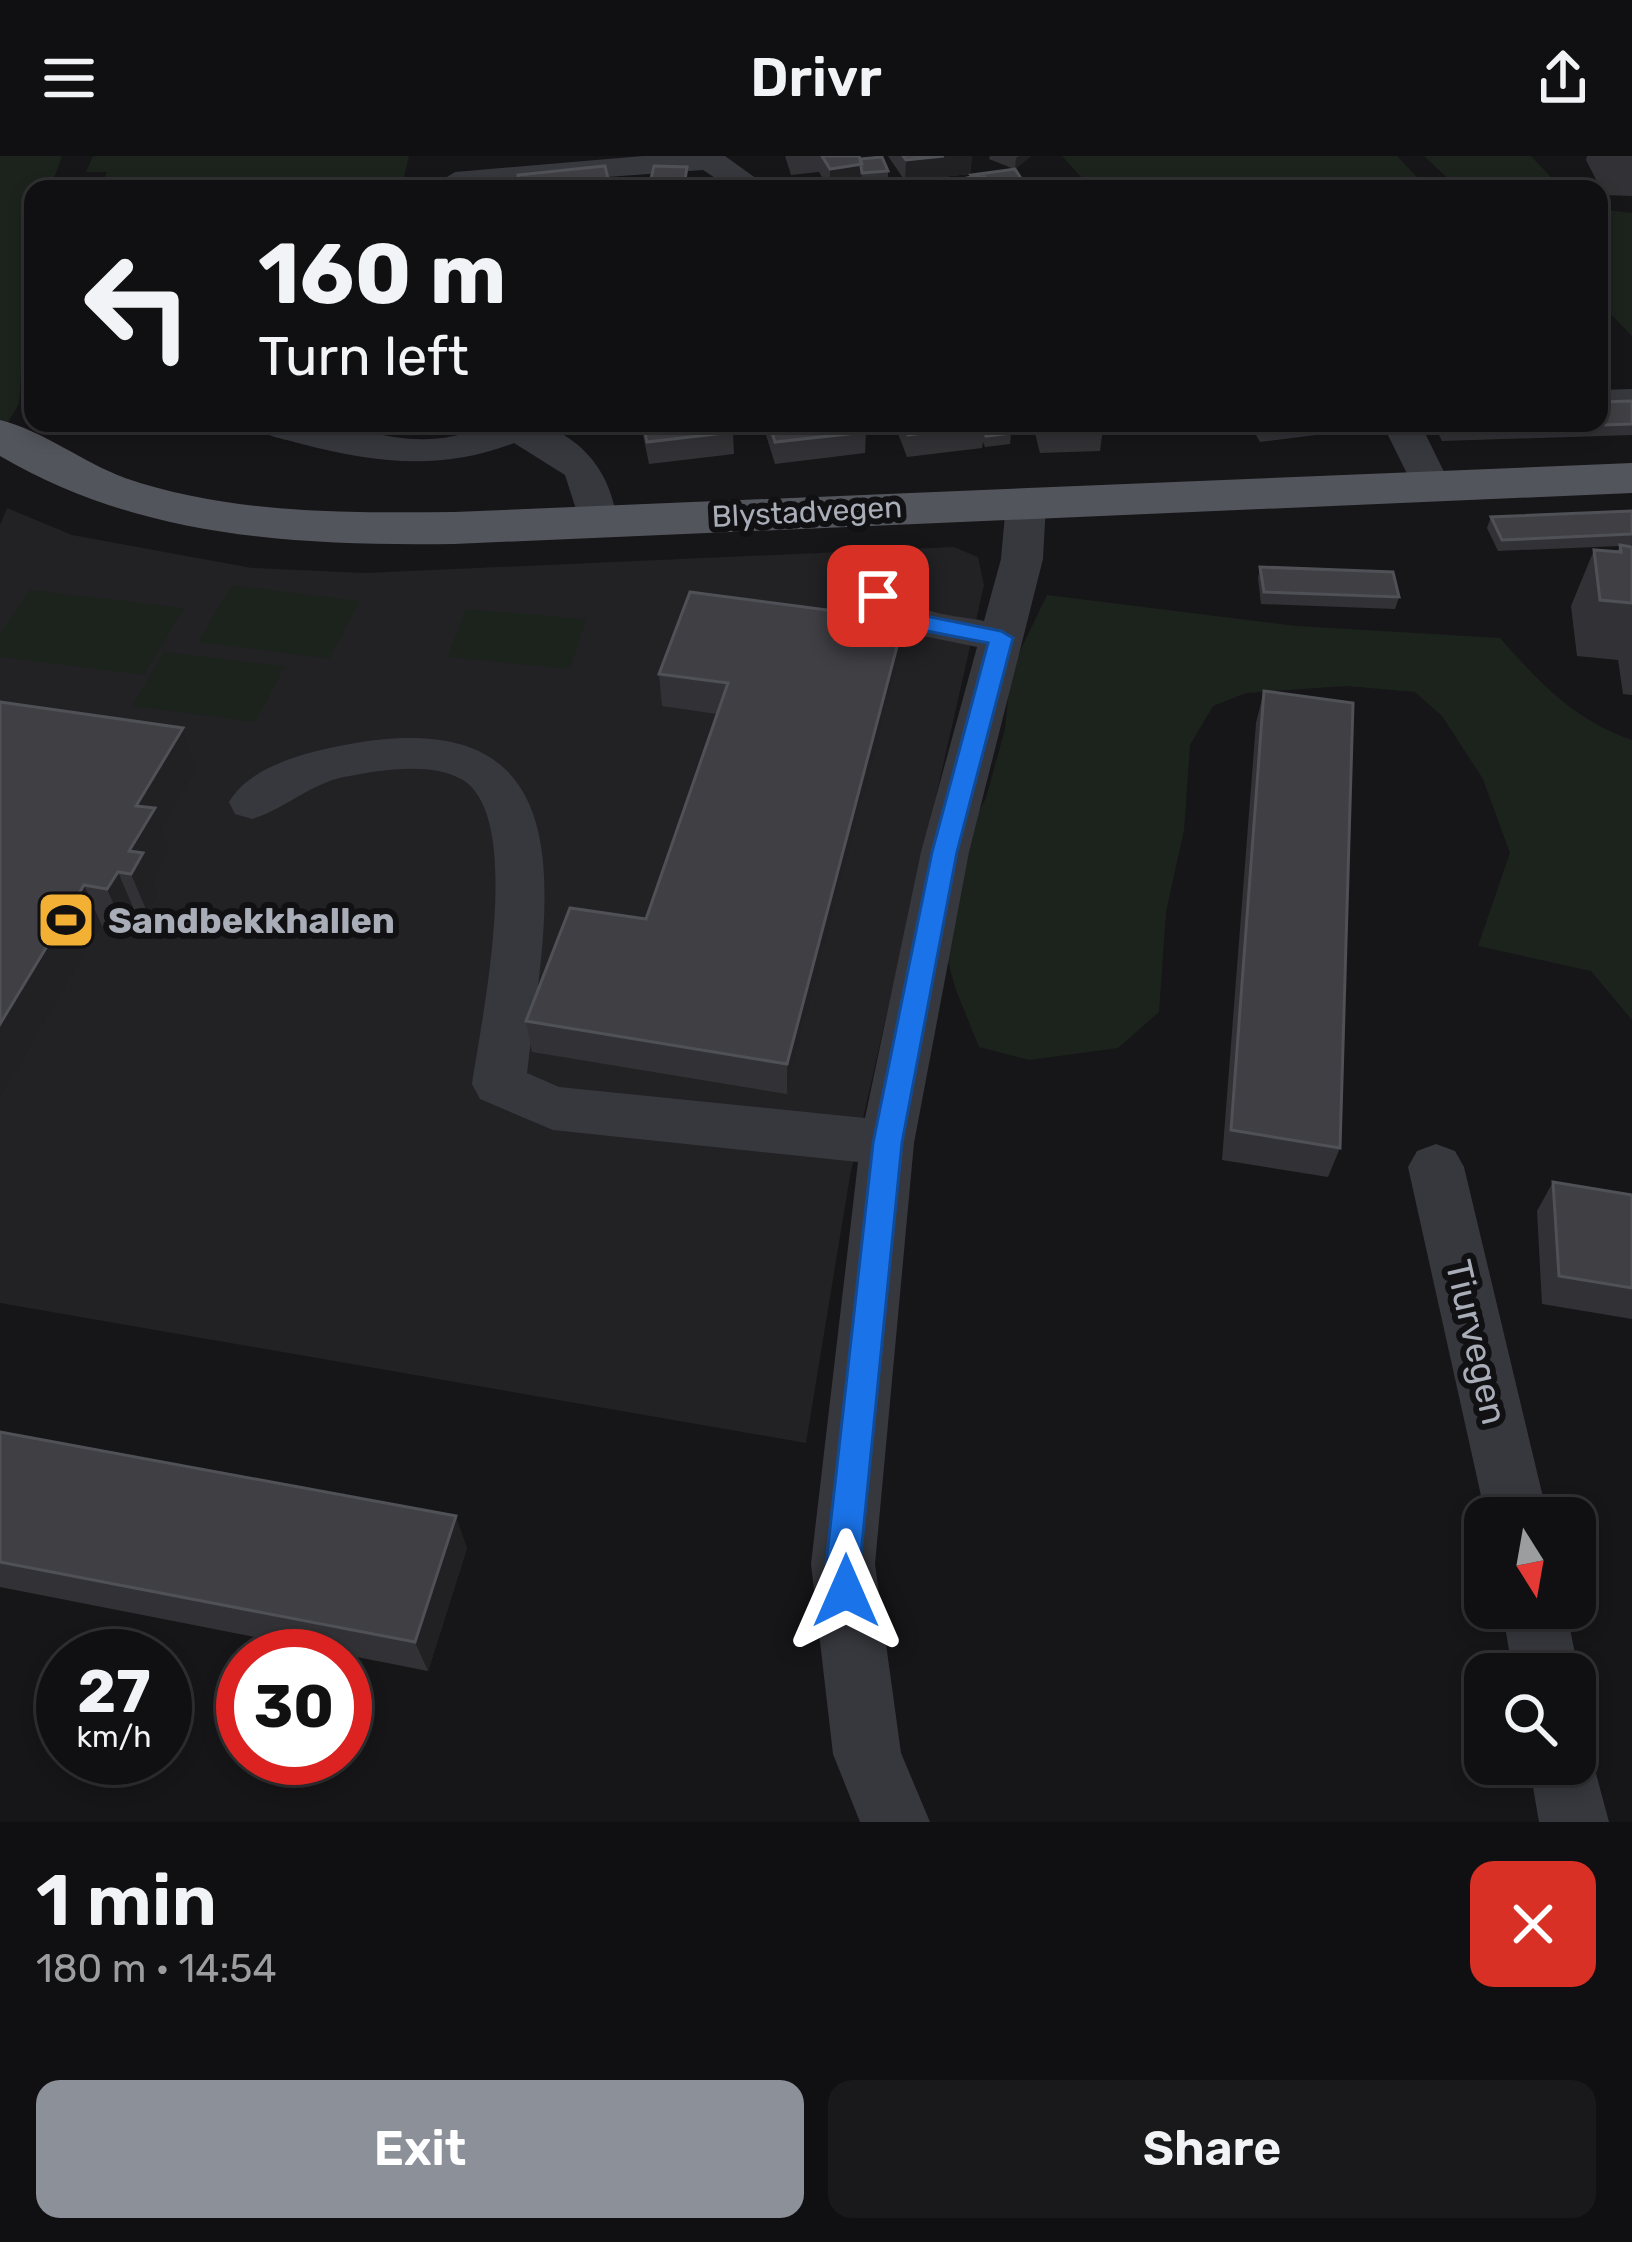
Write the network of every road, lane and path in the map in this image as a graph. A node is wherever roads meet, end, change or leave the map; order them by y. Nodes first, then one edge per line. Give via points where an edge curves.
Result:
1 (711, 158) edge
2 (456, 176) edge
3 (742, 180) edge
4 (312, 432) edge
5 (497, 432) edge
6 (521, 432) edge
7 (1405, 432) edge
8 (0, 435) edge
9 (1632, 478) edge
10 (1431, 486) junction
11 (1026, 503) junction
12 (597, 522) junction
13 (878, 596) dead end
14 (1001, 638) junction
15 (253, 802) dead end
16 (887, 1143) junction
17 (1436, 1167) dead end
18 (1512, 1497) edge
19 (1567, 1785) edge
20 (895, 1822) edge
21 (1574, 1822) edge

1 - 2 street
1 - 3 street
4 - 5 street via 403,452 459,451
6 - 12 street via 579,462 596,493
7 - 10 street
8 - 12 main road, Blystadvegen via 104,489 226,520 386,529
9 - 10 main road, Blystadvegen
10 - 11 main road, Blystadvegen
11 - 12 main road, Blystadvegen
11 - 14 street via 1022,559
13 - 14 street via 914,621
14 - 16 street via 944,852
15 - 16 street via 290,779 366,756 462,760 497,785 514,830 519,876 500,1084 553,1108
16 - 20 street via 843,1564 867,1754
17 - 18 street, Tiurvegen
19 - 21 street

